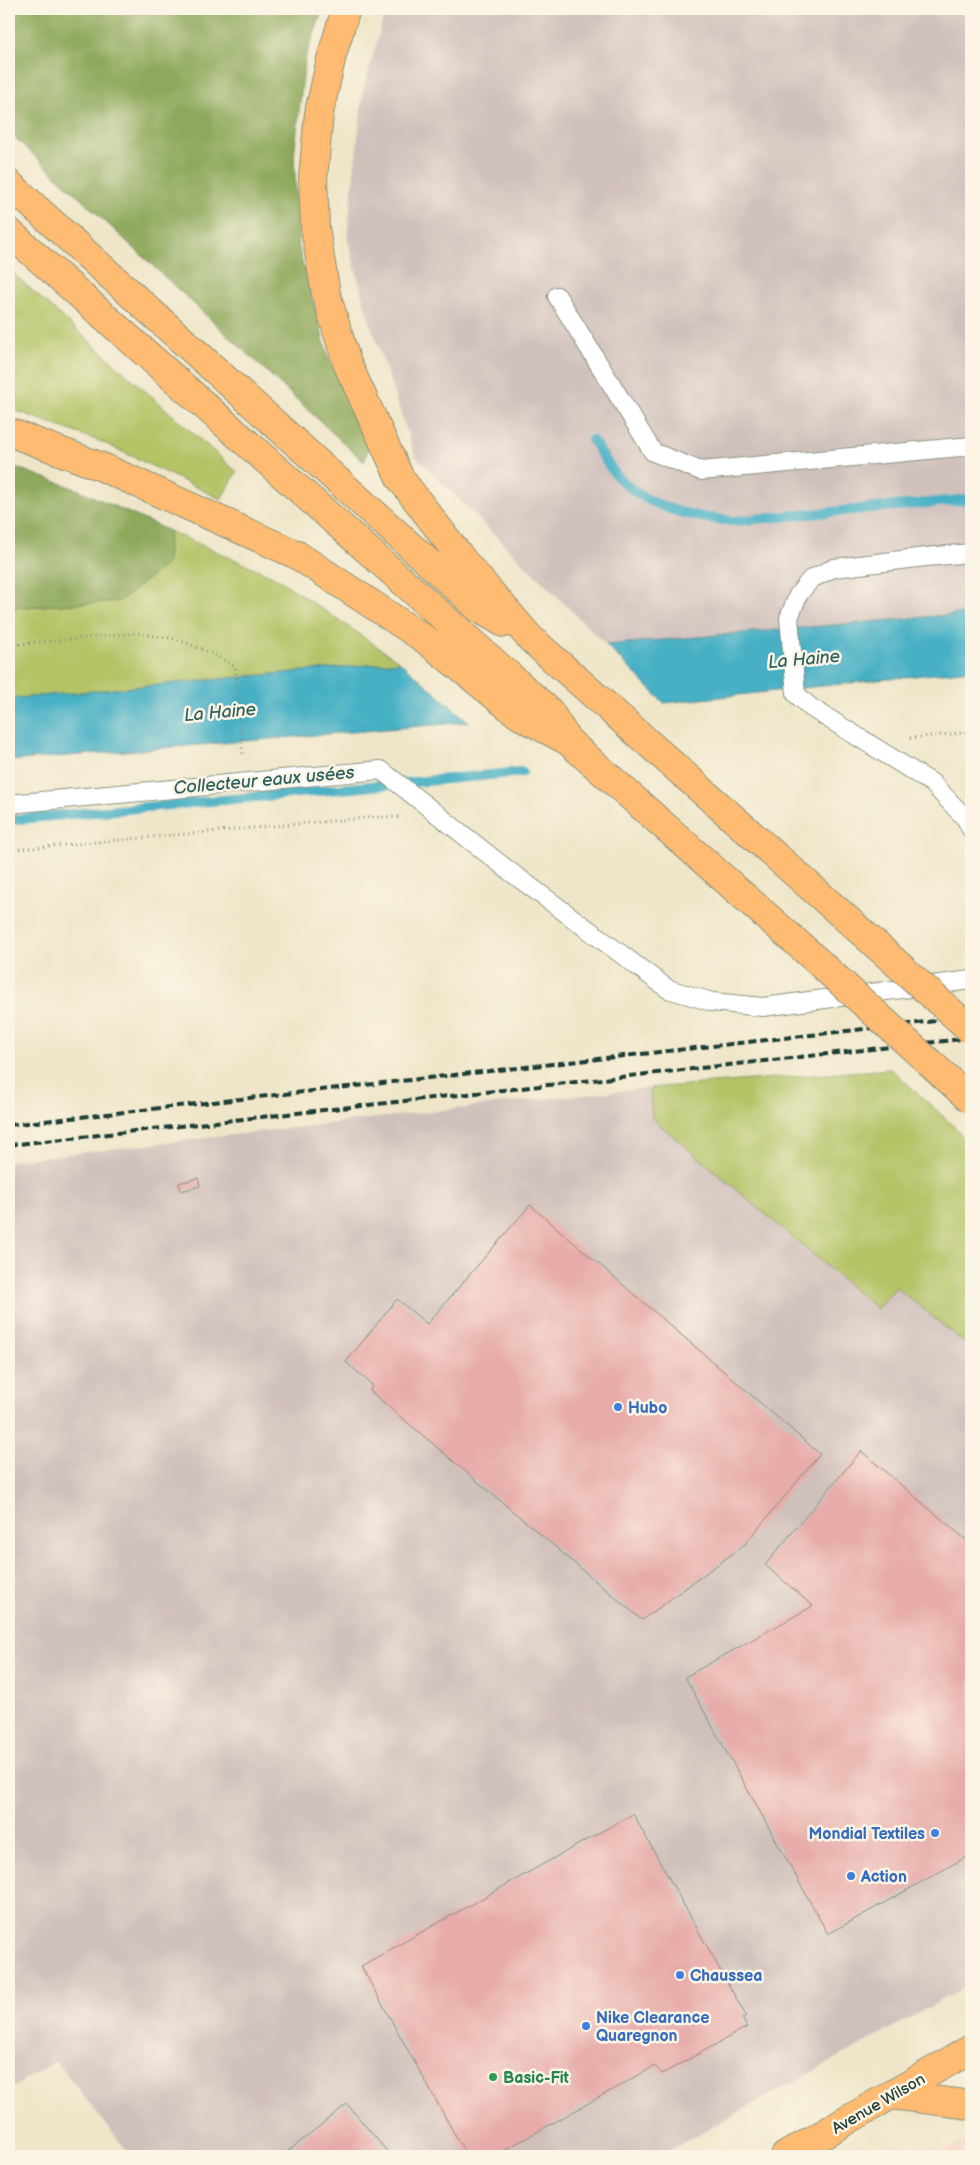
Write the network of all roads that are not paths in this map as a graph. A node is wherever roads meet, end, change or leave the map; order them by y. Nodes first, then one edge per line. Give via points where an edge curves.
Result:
1 (346, 9) edge
2 (9, 184) edge
3 (9, 232) edge
4 (557, 296) dead end
5 (9, 432) edge
6 (971, 446) edge
7 (971, 553) edge
8 (531, 639) junction
9 (568, 741) junction
10 (9, 804) edge
11 (971, 829) edge
12 (971, 980) edge
13 (971, 1030) edge
14 (971, 1100) edge
15 (971, 2049) edge
16 (892, 2095) junction
17 (971, 2105) edge
18 (785, 2156) edge

1 - 8 main road via 319,113 313,178 315,228 326,294 347,364 400,478 464,562
2 - 8 main road via 480,609
3 - 9 main road via 548,711
4 - 6 lane via 653,452 701,471
5 - 9 main road via 102,467 297,554 426,640 519,715
7 - 11 lane via 834,568 811,579 798,595 789,618 796,694 810,707 932,784 966,819
8 - 13 main road, bridge
9 - 14 main road, bridge
10 - 12 lane via 381,770 668,989 712,1002 763,1008
15 - 16 main road, Avenue Wilson
16 - 17 main road
16 - 18 main road, Avenue Wilson

